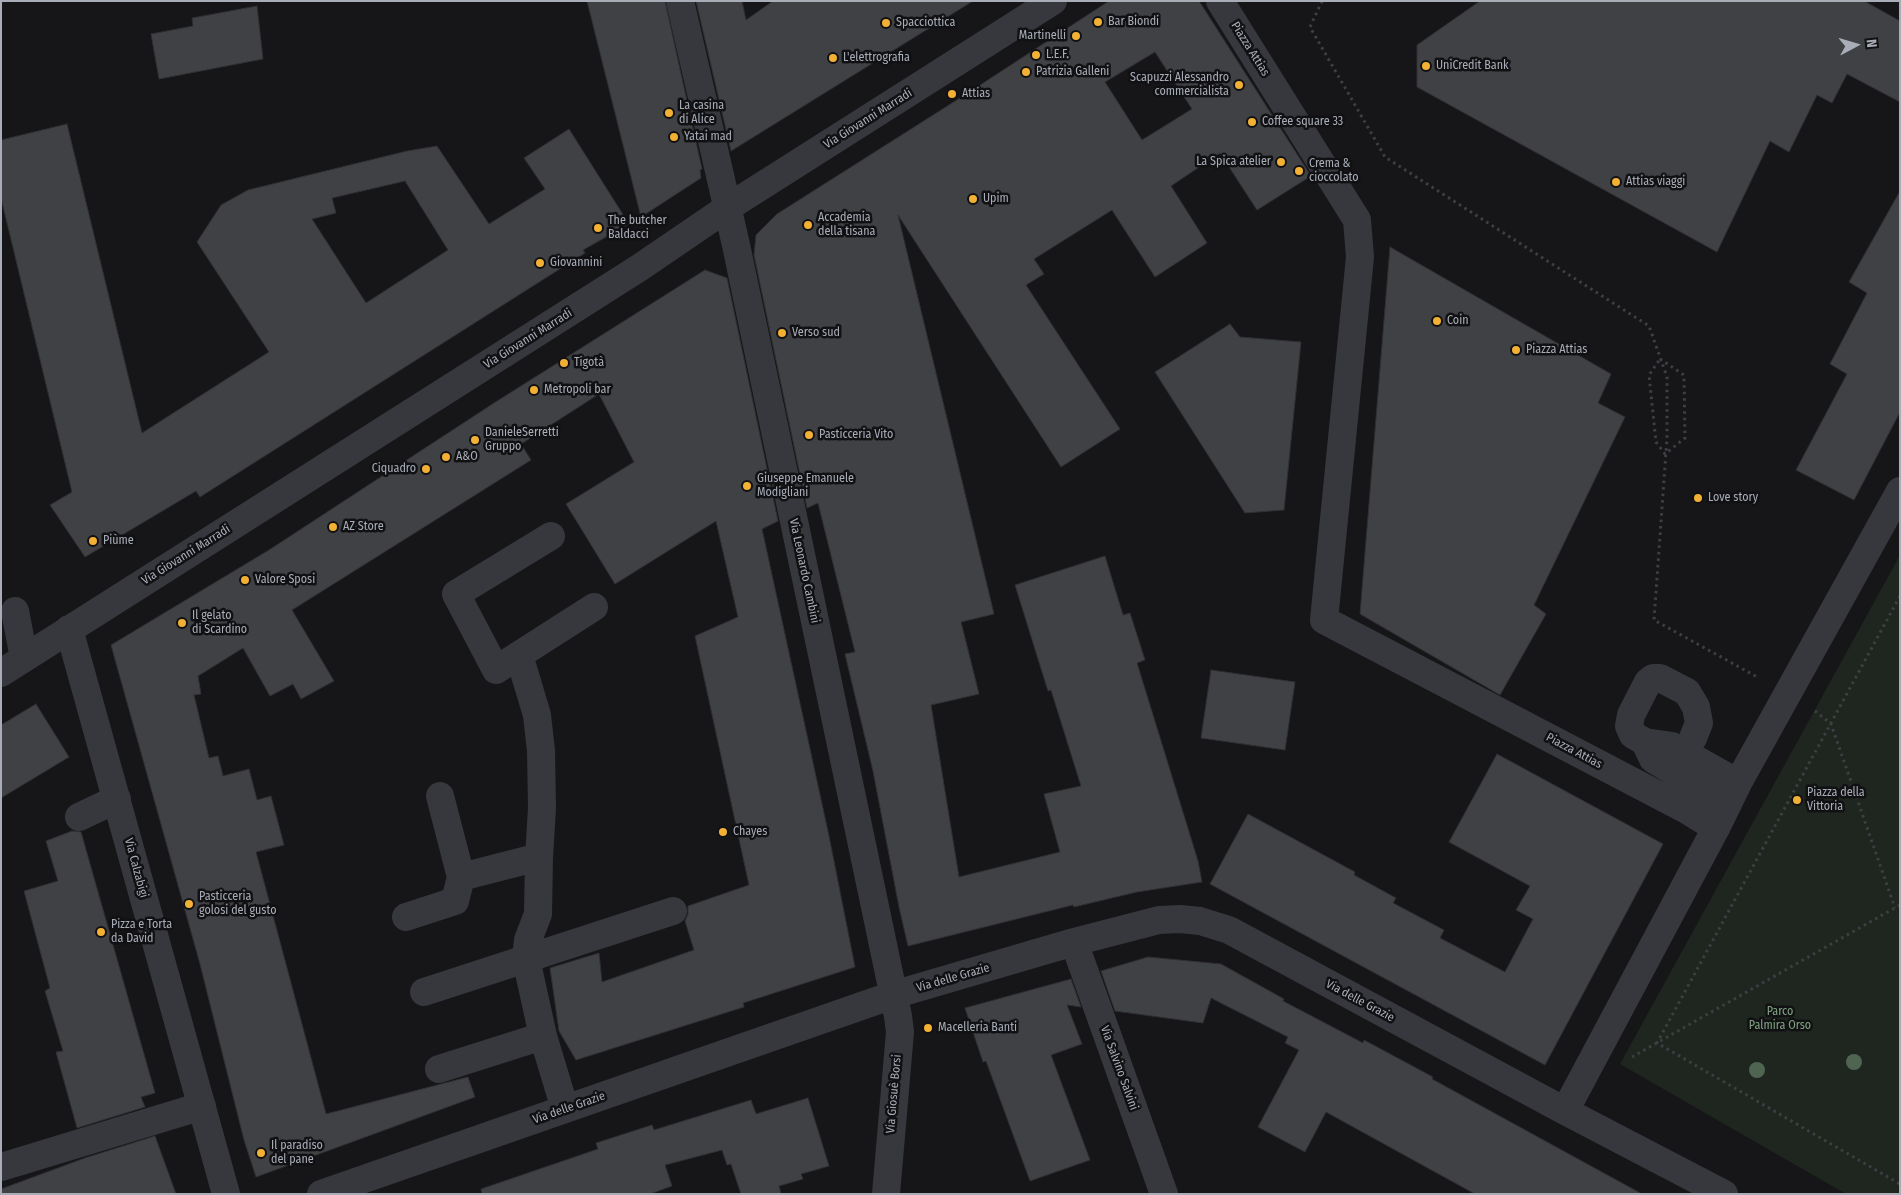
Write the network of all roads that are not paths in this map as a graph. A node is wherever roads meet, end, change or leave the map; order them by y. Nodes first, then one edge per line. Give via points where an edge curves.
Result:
1 (680, 1) edge
2 (1053, 1) edge
3 (1220, 1) edge
4 (727, 208) junction
5 (1900, 491) edge
6 (550, 536) dead end
7 (594, 607) dead end
8 (15, 611) dead end
9 (69, 629) junction
10 (519, 656) junction
11 (24, 658) junction
12 (1, 673) edge
13 (1693, 738) dead end
14 (440, 796) dead end
15 (118, 799) junction
16 (1727, 805) junction
17 (79, 817) dead end
18 (539, 857) junction
19 (461, 877) junction
20 (673, 911) dead end
21 (406, 917) dead end
22 (1074, 942) junction
23 (526, 958) junction
24 (424, 992) dead end
25 (893, 995) junction
26 (543, 1036) junction
27 (439, 1069) dead end
28 (202, 1106) junction
29 (565, 1110) junction
30 (1565, 1112) junction
31 (1, 1167) edge
32 (226, 1194) edge
33 (321, 1194) edge
34 (886, 1194) edge
35 (1164, 1194) edge
36 (1724, 1194) edge

1 - 4 street, Via Leonardo Cambini
2 - 4 street, Via Giovanni Marradi
3 - 16 street, Piazza Attias via 1358,220 1360,257 1324,620 1688,810
4 - 9 street, Via Giovanni Marradi via 639,268
4 - 25 street, Via Leonardo Cambini
5 - 16 street
6 - 10 street via 456,594 496,670
7 - 10 street
8 - 11 street
9 - 11 street, Via Giovanni Marradi
9 - 15 street, Via Calzabigi
10 - 18 street via 537,715 541,751
11 - 12 street, Via Giovanni Marradi
13 - 16 street via 1699,723 1696,706 1687,692 1660,678 1653,678 1631,715 1629,726 1633,735 1645,742 1672,746
14 - 19 street
15 - 17 street
15 - 28 street, Via Calzabigi
16 - 30 street
18 - 19 street
18 - 23 street via 538,914 528,940
19 - 21 street via 455,901
20 - 23 street
22 - 25 street, Via delle Grazie
22 - 30 street, Via delle Grazie via 1159,920 1180,918 1229,930
22 - 35 street, Via Salvino Salvini
23 - 24 street
23 - 26 street
25 - 29 street, Via delle Grazie
25 - 34 street, Via Giosuè Borsi via 900,1032
26 - 27 street
26 - 29 street
28 - 31 street
28 - 32 street, Via Calzabigi
29 - 33 street, Via delle Grazie
30 - 36 street

